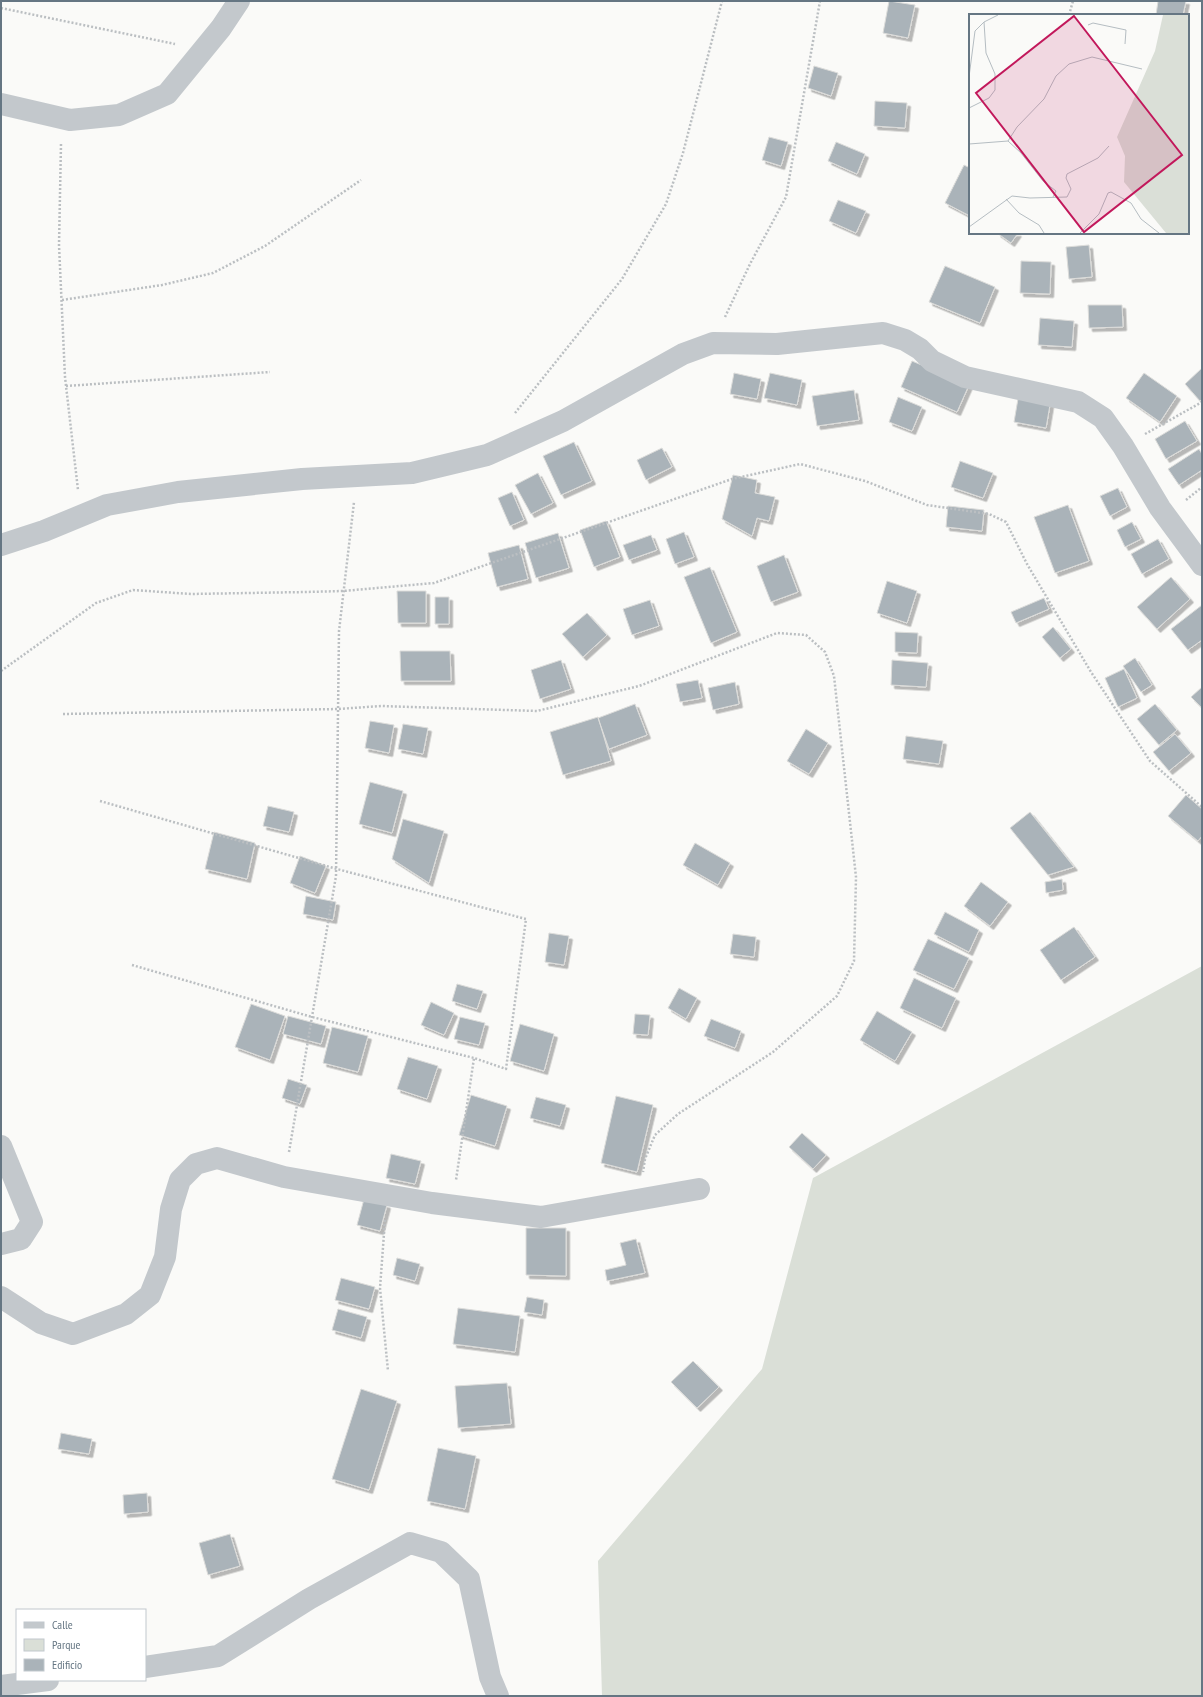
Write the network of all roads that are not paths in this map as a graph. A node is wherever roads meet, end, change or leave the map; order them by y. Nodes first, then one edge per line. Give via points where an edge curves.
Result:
1 (239, 1) edge
2 (1, 104) edge
3 (1, 545) edge
4 (1202, 565) edge
5 (1, 1146) edge
6 (699, 1189) dead end
7 (1, 1244) edge
8 (1, 1297) edge
9 (146, 1666) edge
10 (40, 1681) edge
11 (1, 1686) edge
12 (498, 1696) edge

1 - 2 street via 221,28 167,94 119,115 70,120
3 - 4 street via 44,531 107,505 178,492 302,479 412,473 486,455 563,421 683,354 713,343 777,344 883,333 904,340 920,349 932,361 965,377 1078,402 1103,418 1160,508
5 - 7 street via 32,1222 21,1239
6 - 8 street via 541,1217 452,1206 284,1178 217,1158 196,1164 180,1180 171,1209 165,1257 150,1295 126,1314 73,1334 41,1323
9 - 12 street via 218,1656 309,1600 410,1543 441,1552 469,1579 490,1677
10 - 11 street

